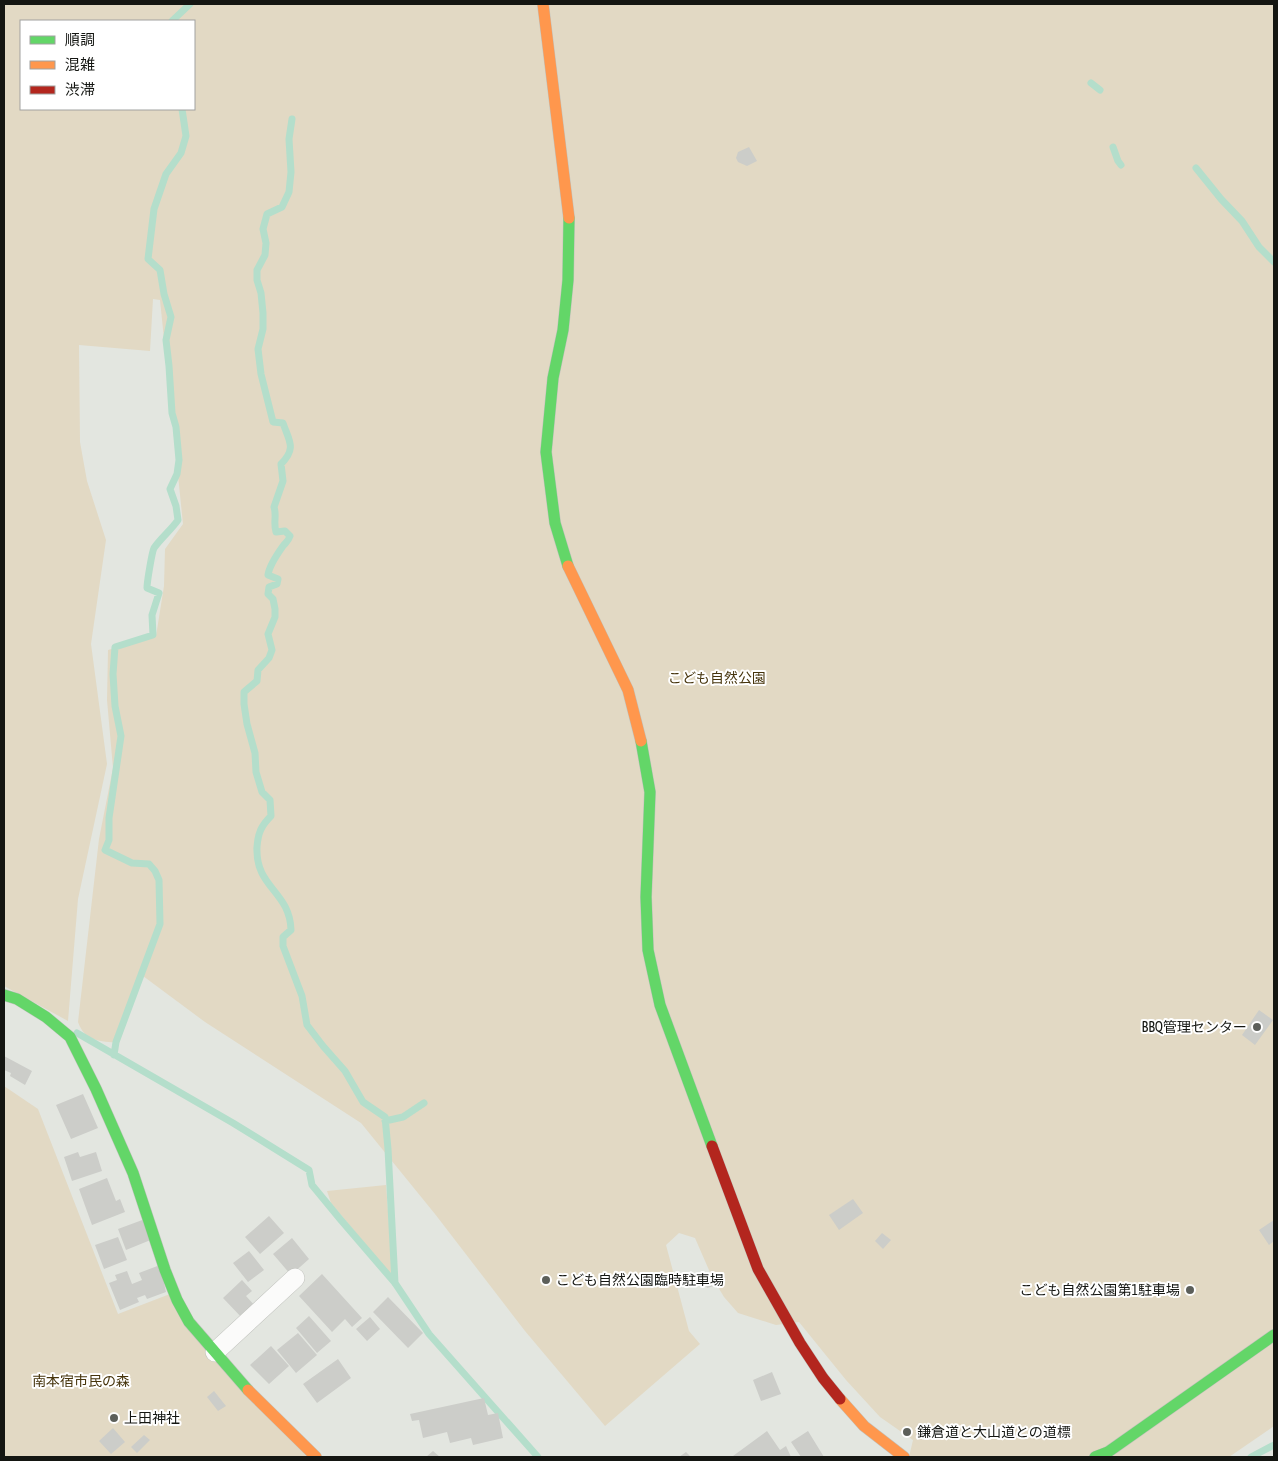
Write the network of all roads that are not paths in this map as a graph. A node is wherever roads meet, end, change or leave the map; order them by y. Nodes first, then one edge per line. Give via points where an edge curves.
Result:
1 (543, 4) edge
2 (4, 995) edge
3 (295, 1278) dead end
4 (1274, 1334) edge
5 (214, 1352) junction
6 (316, 1457) edge
7 (904, 1457) edge
8 (1095, 1457) edge

1 - 7 street via 569,218 563,330 553,378 546,452 550,489 570,571 628,690 647,769 650,792 646,897 648,950 660,1005 758,1269 823,1378 864,1426
2 - 5 street via 46,1017 70,1038 133,1173 177,1300 189,1322
3 - 5 street
4 - 8 street via 1108,1452
5 - 6 street via 238,1381

